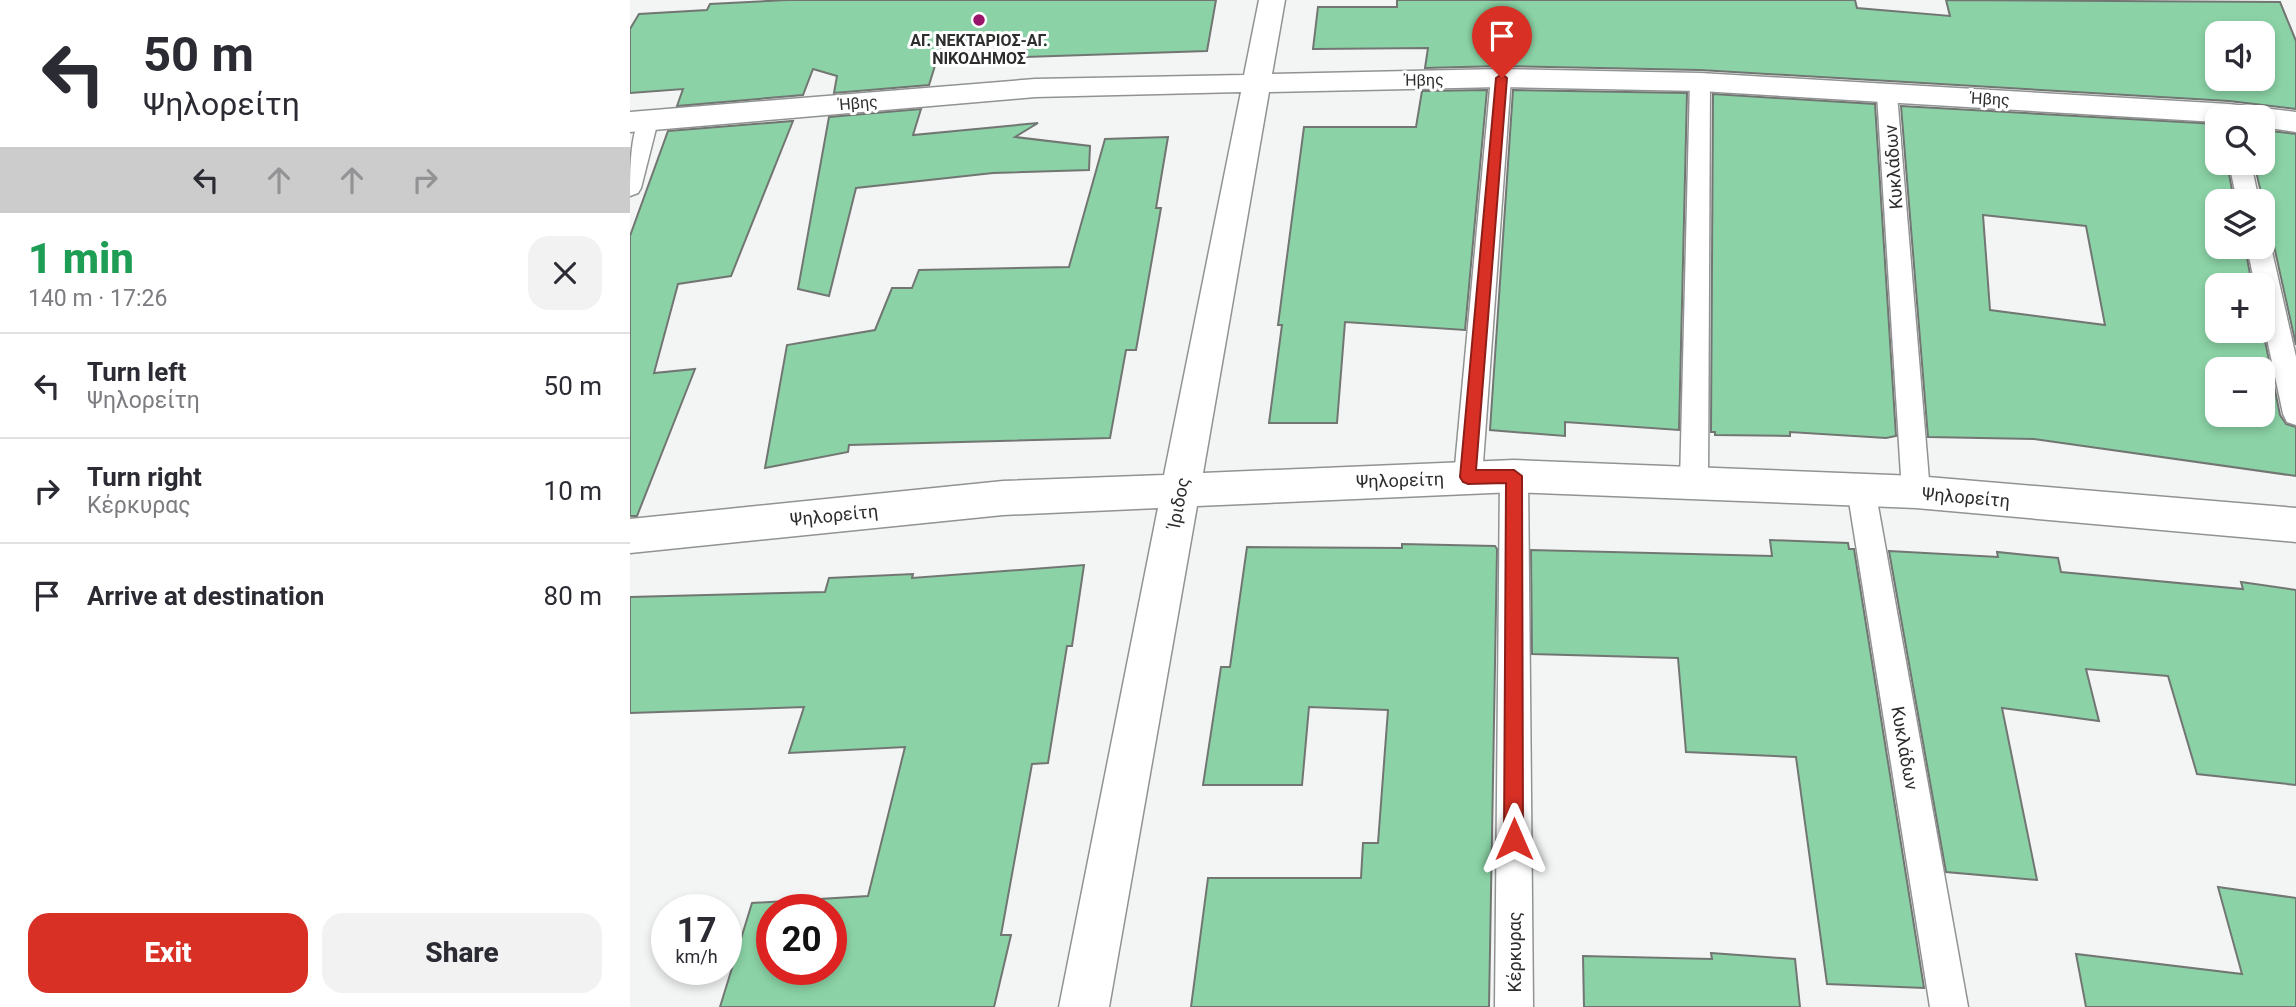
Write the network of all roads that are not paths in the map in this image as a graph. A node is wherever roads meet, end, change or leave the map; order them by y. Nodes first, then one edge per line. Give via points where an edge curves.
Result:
1 (1272, 0) edge
2 (1502, 78) junction
3 (1700, 82) junction
4 (1256, 83) junction
5 (1887, 94) junction
6 (2205, 114) edge
7 (2275, 119) edge
8 (638, 122) edge
9 (2296, 122) edge
10 (630, 188) edge
11 (2262, 259) edge
12 (2296, 414) edge
13 (1514, 476) junction
14 (1468, 477) junction
15 (1694, 483) junction
16 (1180, 489) junction
17 (1861, 489) junction
18 (1916, 492) junction
19 (2296, 525) edge
20 (630, 536) edge
21 (1084, 1007) edge
22 (1514, 1007) edge
23 (1950, 1007) edge

1 - 4 street, Ίριδος
2 - 3 street, Ήβης
2 - 4 street, Ήβης
2 - 14 lane
3 - 5 street, Ήβης
3 - 15 lane
4 - 8 street, Ήβης via 1035,88
4 - 16 street, Ίριδος
5 - 6 street, Ήβης
5 - 18 lane, Κυκλάδων
7 - 9 street, Ήβης
8 - 10 lane
11 - 12 lane
13 - 14 street, Ψηλορείτη
13 - 15 street, Ψηλορείτη
13 - 22 lane, Κέρκυρας
14 - 16 street, Ψηλορείτη
15 - 17 street, Ψηλορείτη
16 - 20 street, Ψηλορείτη via 1003,498
16 - 21 street, Ίριδος
17 - 18 street, Ψηλορείτη
17 - 23 lane, Κυκλάδων
18 - 19 street, Ψηλορείτη

